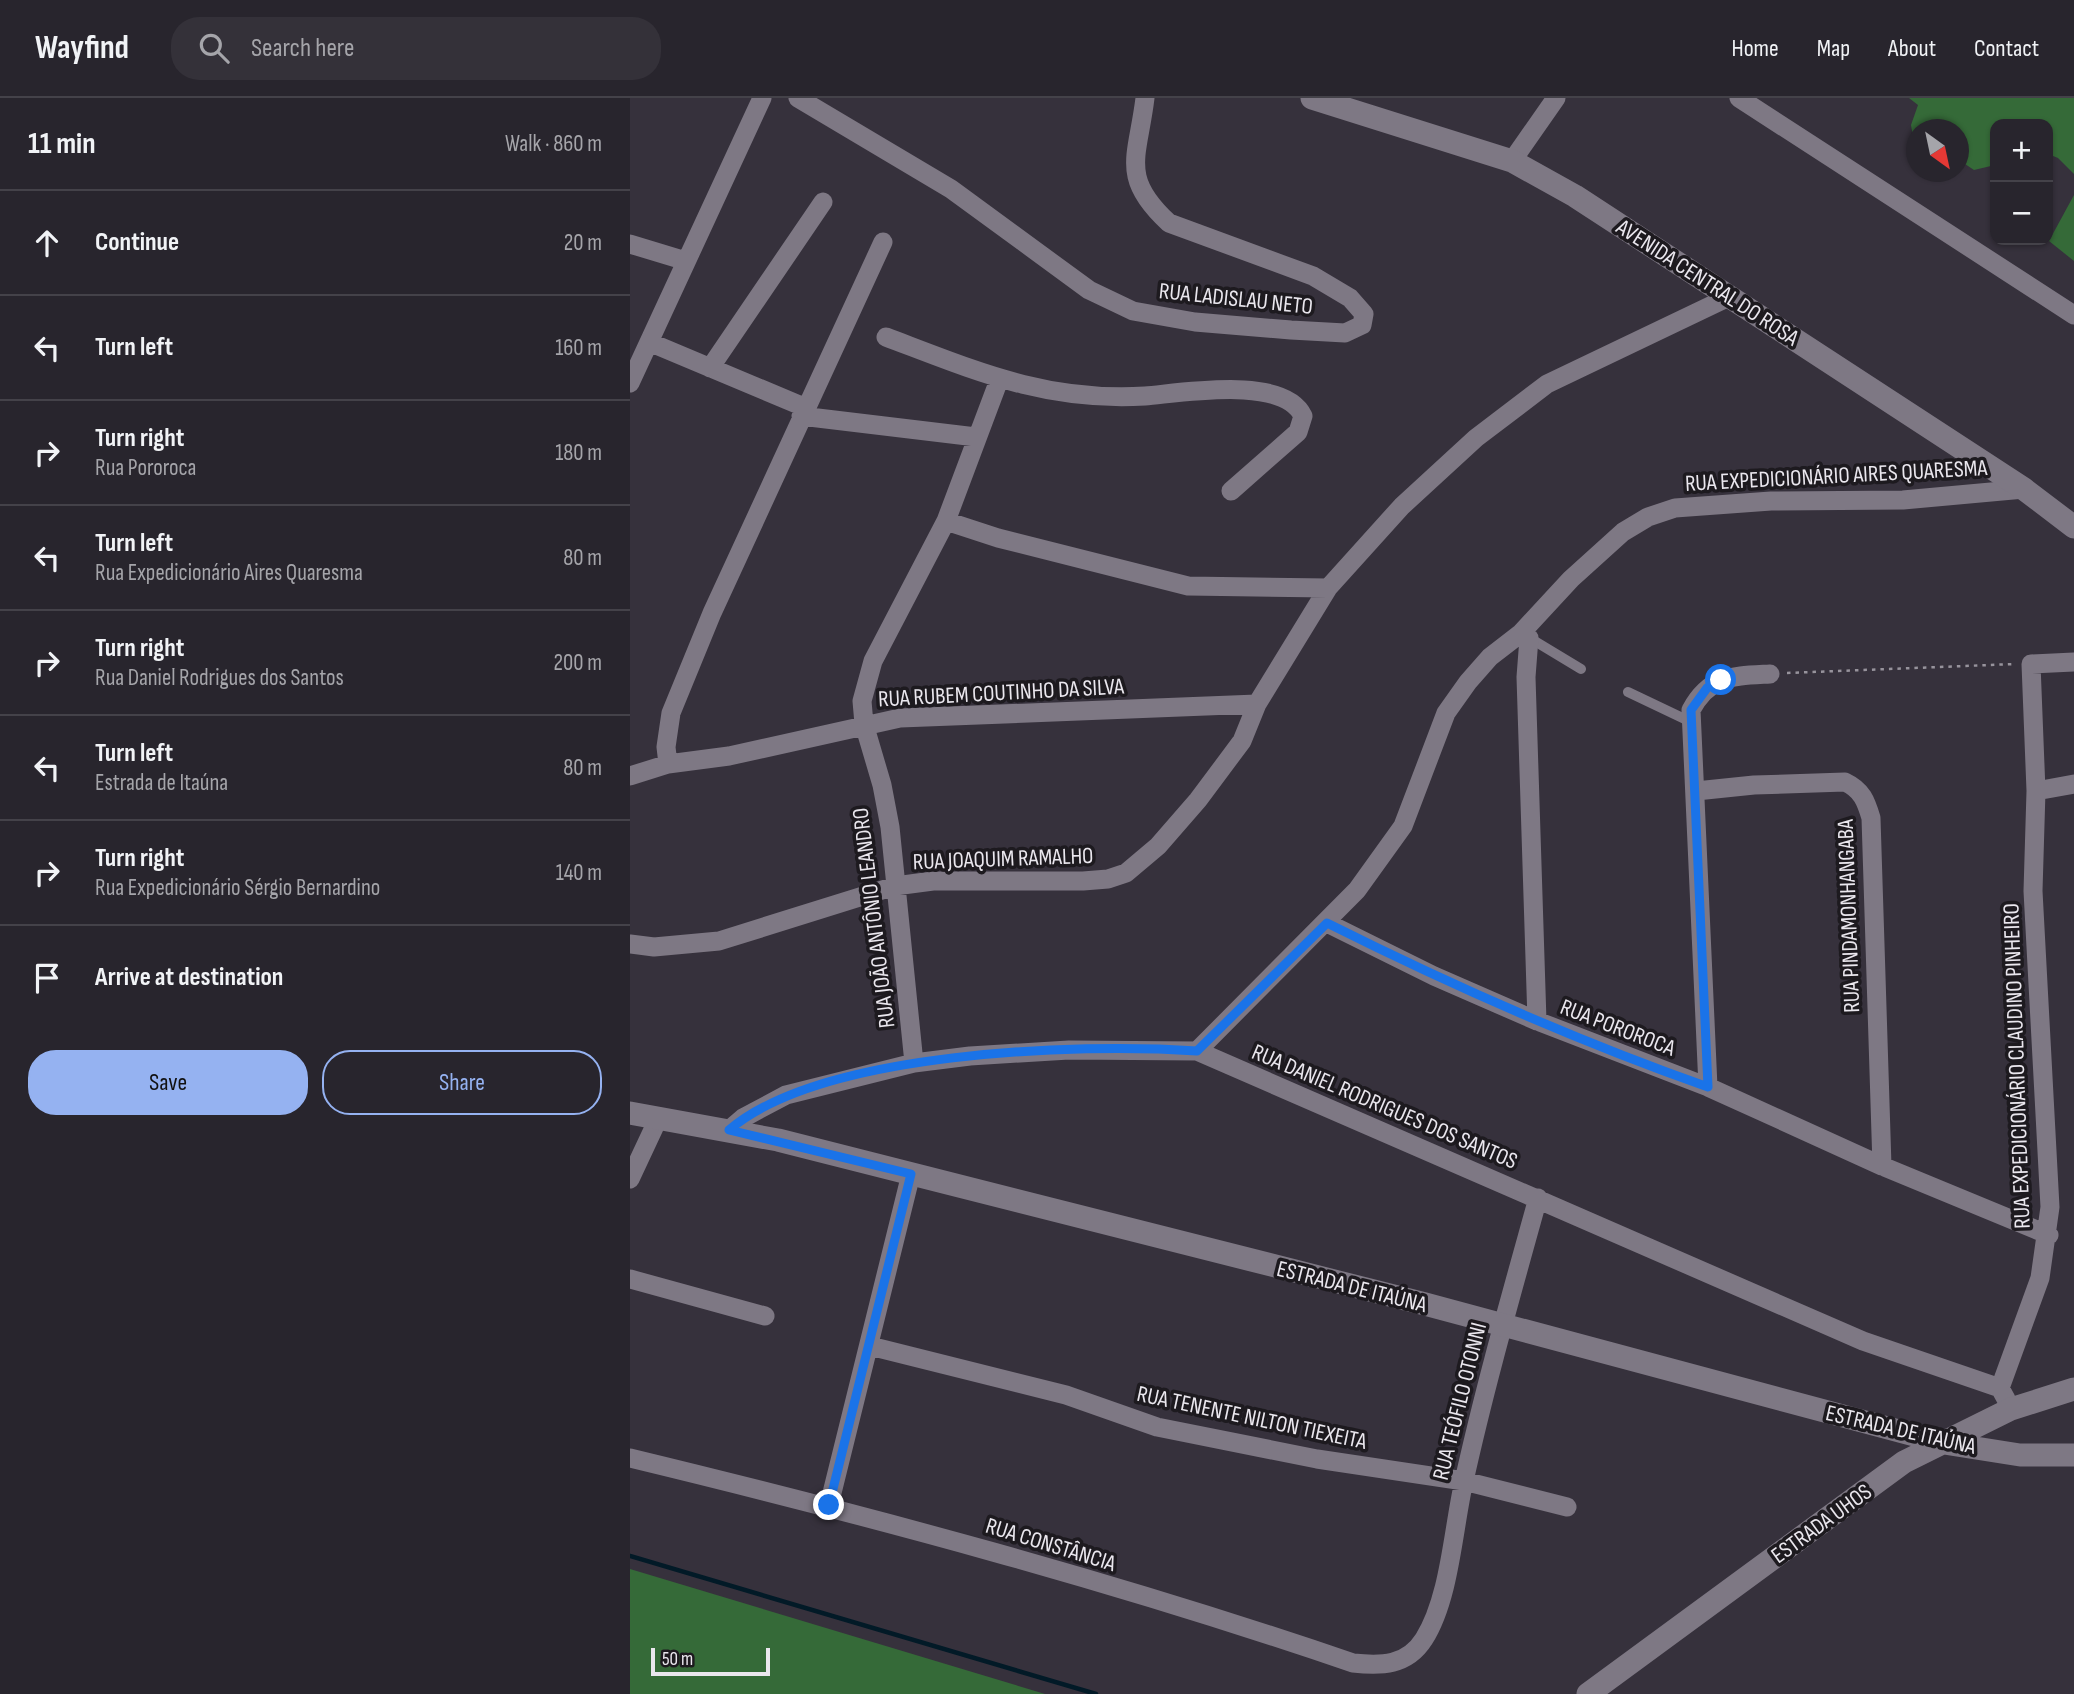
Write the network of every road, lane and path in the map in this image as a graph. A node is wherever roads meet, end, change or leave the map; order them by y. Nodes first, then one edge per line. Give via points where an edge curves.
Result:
1 (762, 98) edge
2 (798, 98) edge
3 (1145, 98) edge
4 (1312, 98) edge
5 (1556, 98) edge
6 (1739, 98) edge
7 (1512, 160) junction
8 (823, 202) dead end
9 (883, 242) dead end
10 (630, 244) edge
11 (686, 261) junction
12 (1731, 296) junction
13 (2074, 315) edge
14 (886, 337) dead end
15 (649, 342) junction
16 (710, 368) junction
17 (999, 380) junction
18 (630, 383) edge
19 (802, 412) junction
20 (976, 438) junction
21 (2024, 489) junction
22 (1231, 491) dead end
23 (946, 520) junction
24 (2074, 527) edge
25 (1328, 588) junction
26 (1525, 636) junction
27 (2074, 662) edge
28 (2031, 664) junction
29 (1581, 669) dead end
30 (1770, 674) joint
31 (1628, 692) dead end
32 (1256, 704) junction
33 (1691, 722) junction
34 (864, 724) junction
35 (668, 764) junction
36 (630, 776) edge
37 (2074, 784) edge
38 (1696, 791) junction
39 (2036, 791) junction
40 (895, 886) junction
41 (1327, 923) junction
42 (630, 944) edge
43 (1537, 1021) junction
44 (1197, 1051) junction
45 (914, 1063) junction
46 (1708, 1087) junction
47 (630, 1114) edge
48 (659, 1118) junction
49 (729, 1130) junction
50 (1882, 1166) junction
51 (911, 1174) junction
52 (630, 1179) edge
53 (1538, 1198) junction
54 (2049, 1235) junction
55 (630, 1279) edge
56 (765, 1316) dead end
57 (1502, 1327) junction
58 (870, 1346) junction
59 (2000, 1388) junction
60 (2074, 1389) edge
61 (2011, 1409) junction
62 (1944, 1443) junction
63 (2074, 1455) edge
64 (630, 1458) edge
65 (1464, 1481) junction
66 (829, 1505) junction
67 (1567, 1507) dead end
68 (1435, 1618) joint
69 (1588, 1694) edge

1 - 11 street
2 - 3 street, RUA LADISLAU NETO via 951,189 1088,289 1132,311 1290,330 1345,333 1363,325 1364,314 1350,298 1313,276 1180,228 1155,210 1136,182
4 - 7 street, AVENIDA CENTRAL DO ROSA
5 - 7 street
6 - 13 street
7 - 12 street, AVENIDA CENTRAL DO ROSA
8 - 16 street
9 - 19 street
10 - 11 street
11 - 15 street
12 - 21 street, AVENIDA CENTRAL DO ROSA
12 - 25 street, RUA JOAQUIM RAMALHO via 1547,384 1476,438 1402,506
14 - 17 street
15 - 16 street
15 - 18 street
16 - 19 street
17 - 20 street, RUA JOÃO ANTÔNIO LEANDRO
17 - 22 street via 1052,392 1107,397 1201,390 1250,392 1288,400 1303,416 1298,432
19 - 20 street
19 - 35 street via 671,713
20 - 23 street, RUA JOÃO ANTÔNIO LEANDRO
21 - 24 street, AVENIDA CENTRAL DO ROSA
21 - 26 street, RUA EXPEDICIONÁRIO AIRES QUARESMA via 1903,500 1771,501 1675,508 1623,532 1571,579
23 - 25 street via 998,538 1188,586
23 - 34 street, RUA JOÃO ANTÔNIO LEANDRO via 869,671 862,701
25 - 32 street, RUA JOAQUIM RAMALHO
26 - 29 lane
26 - 41 street, RUA EXPEDICIONÁRIO AIRES QUARESMA via 1490,657 1446,713 1402,826 1357,890
26 - 43 street
27 - 28 street
28 - 30 path
28 - 39 street, RUA EXPEDICIONÁRIO CLAUDINO PINHEIRO
30 - 33 street via 1721,680 1707,688 1691,710
31 - 33 lane
32 - 34 street, RUA RUBEM COUTINHO DA SILVA via 900,718
32 - 40 street, RUA JOAQUIM RAMALHO via 1242,741 1198,800 1158,846 1126,873 1096,880 933,881
33 - 38 street
34 - 35 street, RUA RUBEM COUTINHO DA SILVA via 729,756
34 - 40 street, RUA JOÃO ANTÔNIO LEANDRO via 888,817
35 - 36 street, RUA RUBEM COUTINHO DA SILVA
37 - 39 street
38 - 46 street
38 - 50 street, RUA PINDAMONHANGABA via 1845,782 1857,788 1866,801 1871,818
39 - 54 street, RUA EXPEDICIONÁRIO CLAUDINO PINHEIRO via 2033,891 2049,1138
40 - 42 street, RUA JOAQUIM RAMALHO via 719,941 654,947
40 - 45 street, RUA JOÃO ANTÔNIO LEANDRO
41 - 43 street, RUA POROROCA
41 - 44 street, RUA EXPEDICIONÁRIO AIRES QUARESMA
43 - 46 street, RUA POROROCA
44 - 45 street, RUA DANIEL RODRIGUES DOS SANTOS via 1069,1050
44 - 53 street, RUA DANIEL RODRIGUES DOS SANTOS
45 - 49 street, RUA DANIEL RODRIGUES DOS SANTOS via 786,1095
46 - 50 street, RUA POROROCA
47 - 48 street, ESTRADA DE ITAÚNA
48 - 49 street, ESTRADA DE ITAÚNA
48 - 52 street
49 - 51 street, ESTRADA DE ITAÚNA
50 - 54 street, RUA POROROCA
51 - 57 street, ESTRADA DE ITAÚNA
51 - 58 street
53 - 57 street, RUA TEÓFILO OTONNI
53 - 59 street, RUA DANIEL RODRIGUES DOS SANTOS via 1863,1341
54 - 59 street, RUA EXPEDICIONÁRIO CLAUDINO PINHEIRO via 2040,1278
55 - 56 street
57 - 62 street, ESTRADA DE ITAÚNA
57 - 65 street, RUA TEÓFILO OTONNI
58 - 65 street, RUA TENENTE NILTON TIEXEITA via 1066,1395 1157,1427 1317,1459
58 - 66 street
59 - 61 street
60 - 61 street, ESTRADA UHOS
61 - 62 street, ESTRADA UHOS
62 - 63 street, ESTRADA DE ITAÚNA via 2020,1455
62 - 69 street, ESTRADA UHOS via 1904,1462
64 - 66 street, RUA CONSTÂNCIA
65 - 67 street, RUA TENENTE NILTON TIEXEITA
65 - 68 street, RUA TEÓFILO OTONNI
66 - 68 street, RUA CONSTÂNCIA via 1045,1565 1353,1663 1382,1666 1397,1662 1423,1642

